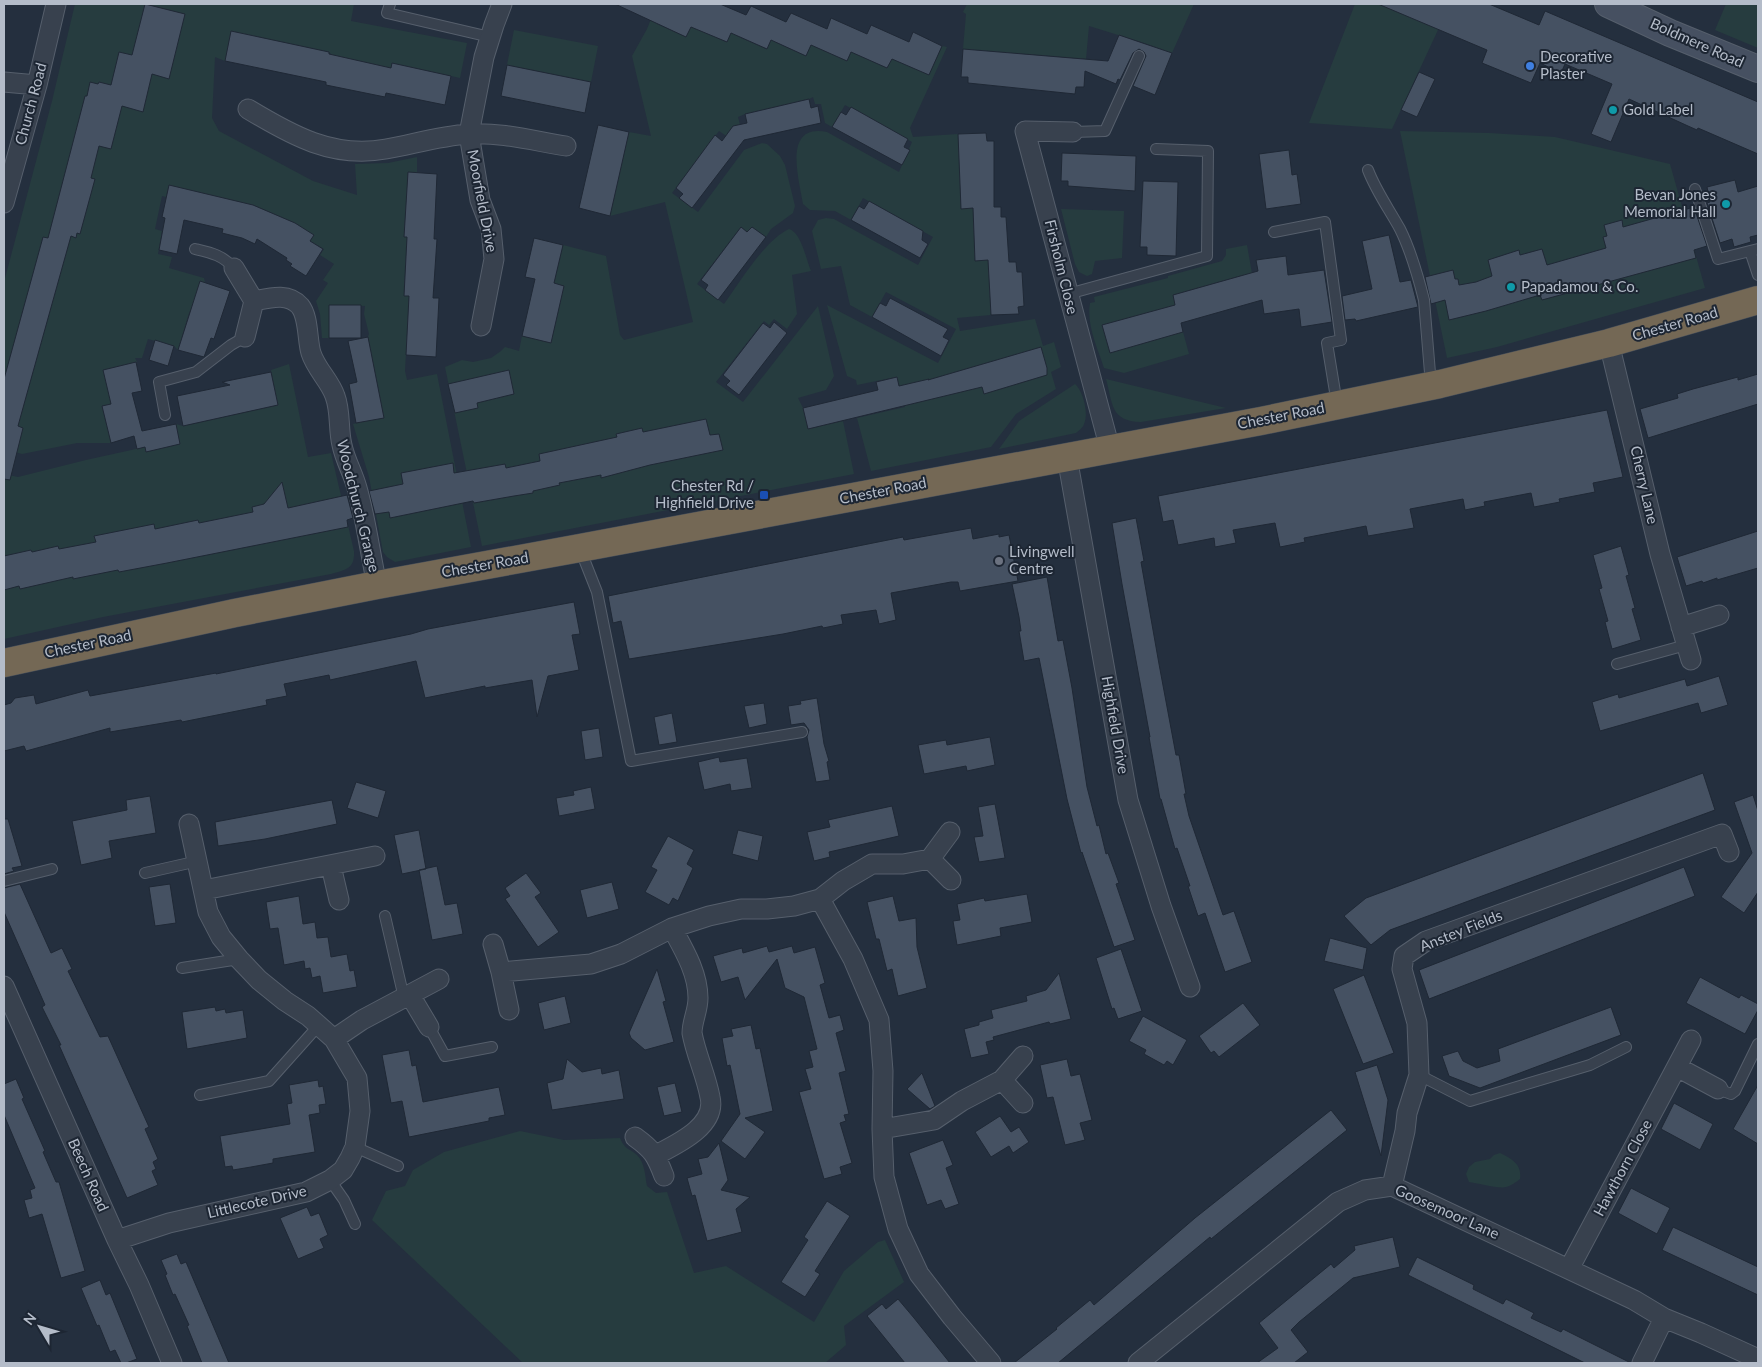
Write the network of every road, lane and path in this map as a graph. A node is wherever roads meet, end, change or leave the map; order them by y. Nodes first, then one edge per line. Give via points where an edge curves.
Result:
1 (56, 4) edge
2 (390, 4) edge
3 (502, 4) edge
4 (1608, 4) edge
5 (1636, 9) edge
6 (490, 37) junction
7 (1139, 56) dead end
8 (1758, 69) edge
9 (4, 82) edge
10 (37, 85) junction
11 (248, 108) dead end
12 (1074, 132) joint
13 (469, 134) junction
14 (566, 146) dead end
15 (1156, 149) dead end
16 (1368, 170) dead end
17 (1695, 189) dead end
18 (4, 203) edge
19 (1274, 232) dead end
20 (195, 249) dead end
21 (1754, 250) edge
22 (234, 268) joint
23 (1758, 275) edge
24 (1068, 294) junction
25 (1758, 300) edge
26 (254, 301) junction
27 (481, 326) dead end
28 (245, 337) joint
29 (1610, 343) junction
30 (1431, 386) junction
31 (1338, 405) junction
32 (165, 416) dead end
33 (1110, 449) junction
34 (1067, 457) junction
35 (580, 548) junction
36 (377, 584) junction
37 (1719, 615) dead end
38 (1686, 644) junction
39 (4, 663) edge
40 (1617, 664) dead end
41 (802, 732) dead end
42 (189, 824) dead end
43 (950, 832) dead end
44 (1729, 852) dead end
45 (375, 856) dead end
46 (930, 859) junction
47 (198, 861) junction
48 (331, 866) junction
49 (52, 869) dead end
50 (145, 873) dead end
51 (951, 880) dead end
52 (4, 881) edge
53 (204, 890) junction
54 (820, 899) junction
55 (339, 900) dead end
56 (385, 916) dead end
57 (672, 928) junction
58 (493, 944) dead end
59 (239, 959) junction
60 (182, 968) dead end
61 (501, 972) junction
62 (440, 979) dead end
63 (4, 986) edge
64 (1190, 987) dead end
65 (407, 996) junction
66 (509, 1010) dead end
67 (319, 1025) junction
68 (429, 1027) joint
69 (334, 1039) junction
70 (1691, 1040) dead end
71 (1758, 1044) edge
72 (492, 1047) dead end
73 (1626, 1047) dead end
74 (1023, 1056) dead end
75 (1677, 1067) junction
76 (1420, 1075) junction
77 (1002, 1080) junction
78 (1718, 1089) joint
79 (200, 1095) dead end
80 (1023, 1102) dead end
81 (882, 1129) junction
82 (635, 1136) dead end
83 (355, 1147) junction
84 (656, 1155) junction
85 (398, 1166) dead end
86 (664, 1176) dead end
87 (330, 1180) junction
88 (1392, 1186) junction
89 (355, 1224) dead end
90 (117, 1240) junction
91 (1569, 1269) junction
92 (1664, 1318) junction
93 (1758, 1359) edge
94 (172, 1363) edge
95 (991, 1363) edge
96 (1138, 1363) edge
97 (1642, 1363) edge

1 - 10 street, Church Road
2 - 6 lane via 387,13
3 - 6 street, Moorfield Drive
4 - 5 main road, Boldmere Road
5 - 8 main road, Boldmere Road via 1670,32
6 - 13 street, Moorfield Drive
7 - 12 lane via 1105,131
9 - 10 street
10 - 18 street, Church Road
11 - 13 street, Moorfield Drive via 290,133 338,150 363,152
12 - 24 street, Firsholm Close via 1025,131
13 - 14 street, Moorfield Drive via 500,135
13 - 27 street, Moorfield Drive via 480,200 491,228 494,259
15 - 24 lane via 1208,151 1208,256
16 - 30 lane via 1400,230 1421,287
17 - 21 lane via 1718,260
19 - 31 lane via 1325,222 1341,340 1326,343
20 - 22 lane via 225,259
21 - 23 lane
22 - 26 street
24 - 33 street, Firsholm Close
25 - 29 highway, Chester Road
26 - 28 street
26 - 36 street, Woodchurch Grange via 281,296 295,302 304,314 312,356 336,398 341,443 357,487
28 - 32 lane via 196,372 160,382
29 - 30 highway, Chester Road
29 - 38 street, Cherry Lane via 1660,554
30 - 31 highway, Chester Road
31 - 33 highway, Chester Road
33 - 34 highway, Chester Road
34 - 35 highway, Chester Road
34 - 64 street, Highfield Drive via 1128,800
35 - 36 highway, Chester Road
35 - 41 lane via 597,592 631,761
36 - 39 highway, Chester Road
37 - 38 street
38 - 40 lane
42 - 47 street, Littlecote Drive
43 - 46 street
44 - 76 street, Anstey Fields via 1722,834 1426,942 1404,956 1402,969 1417,1023
45 - 48 street
46 - 51 street
46 - 54 street via 903,864 872,864
47 - 50 lane
47 - 53 street, Littlecote Drive
48 - 53 street
48 - 55 street
49 - 52 lane
53 - 59 street, Littlecote Drive via 208,912 221,937
54 - 57 street via 794,906 709,916
54 - 81 street via 853,959 879,1020 884,1071
56 - 65 lane
57 - 61 street via 621,954 591,964
57 - 84 street via 695,978 698,998 692,1033 711,1098 711,1110 694,1133
58 - 61 street
59 - 60 lane
59 - 67 street, Littlecote Drive via 259,980
61 - 66 street
62 - 65 street
63 - 90 street, Beech Road
65 - 68 street
65 - 69 street
67 - 69 street, Littlecote Drive
67 - 79 lane via 269,1081
68 - 72 lane via 445,1056
69 - 83 street, Littlecote Drive via 357,1078 360,1111
70 - 75 street, Hawthorn Close
71 - 78 lane via 1735,1091 1731,1094
73 - 76 lane via 1590,1065 1470,1101
74 - 77 street
75 - 78 street
75 - 91 street, Hawthorn Close
76 - 88 street, Anstey Fields via 1406,1113
77 - 80 street
77 - 81 street via 962,1100 934,1120
81 - 95 street via 884,1177 898,1229 919,1274
82 - 84 street
83 - 85 lane
83 - 87 street, Littlecote Drive via 343,1170
84 - 86 street
87 - 89 lane
87 - 90 street, Littlecote Drive via 306,1192 169,1223
88 - 91 street, Goosemoor Lane
88 - 96 street, Goosemoor Lane via 1364,1190 1338,1202
90 - 94 street, Beech Road
91 - 92 street, Goosemoor Lane
92 - 93 street, Goosemoor Lane
92 - 97 street

